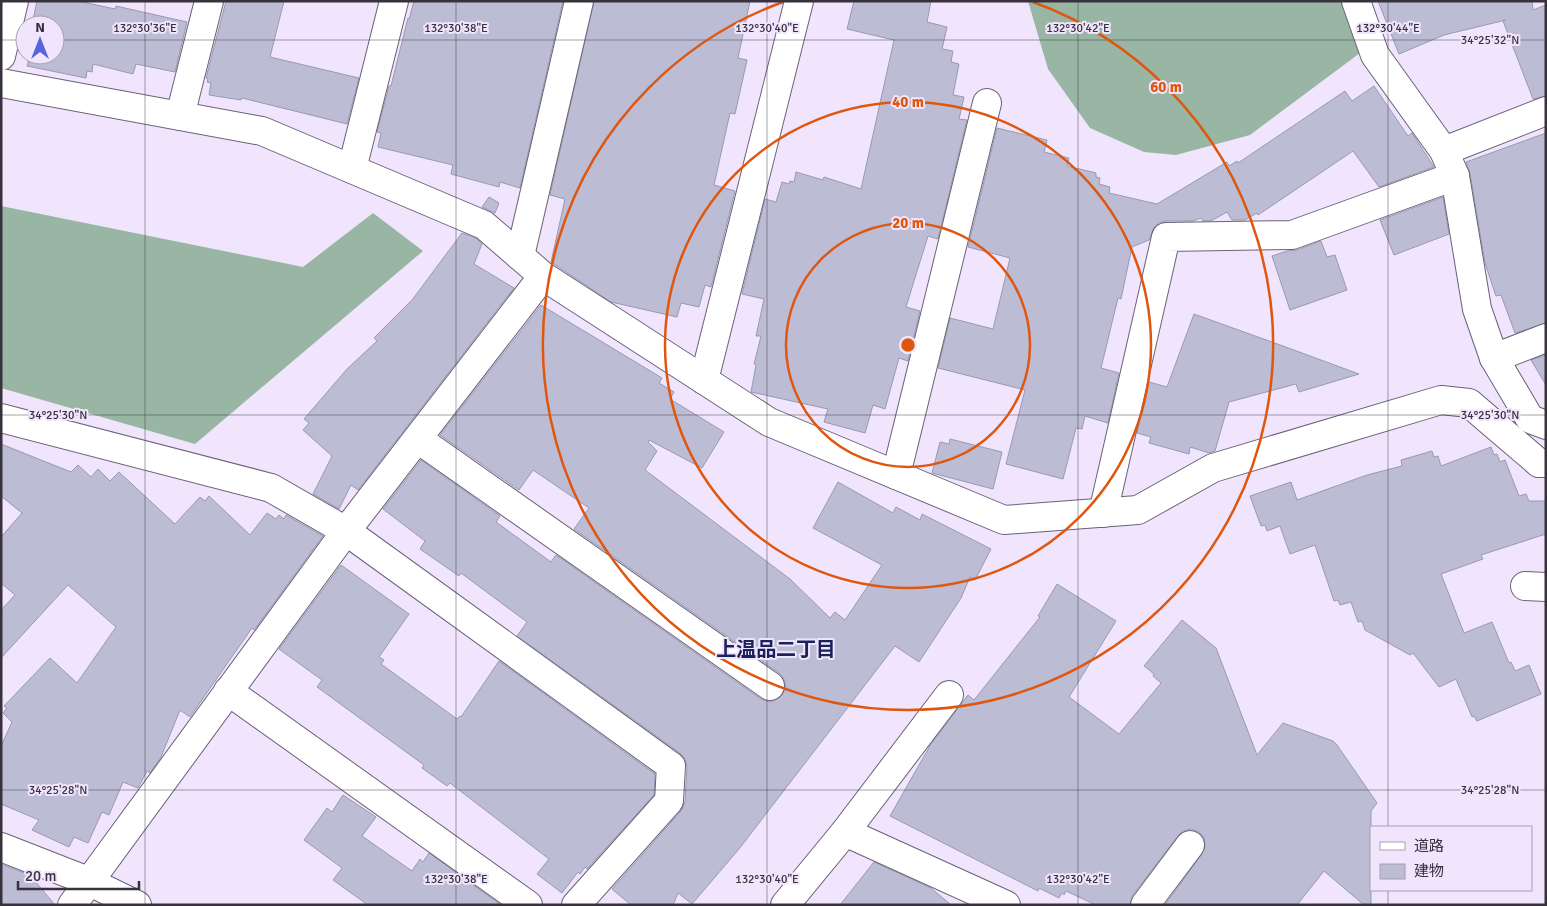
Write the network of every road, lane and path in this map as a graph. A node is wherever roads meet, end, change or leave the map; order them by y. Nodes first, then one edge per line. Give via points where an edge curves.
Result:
1 (14, 1) edge
2 (209, 1) edge
3 (394, 1) edge
4 (579, 1) edge
5 (799, 1) edge
6 (1356, 1) edge
7 (1, 56) edge
8 (1, 83) edge
9 (987, 103) dead end
10 (1546, 111) edge
11 (180, 116) junction
12 (1444, 151) junction
13 (352, 169) junction
14 (1455, 176) junction
15 (520, 256) junction
16 (542, 276) junction
17 (1546, 338) edge
18 (1494, 358) junction
19 (704, 380) junction
20 (1, 418) edge
21 (1546, 425) edge
22 (418, 439) junction
23 (1546, 464) edge
24 (896, 475) junction
25 (1103, 512) junction
26 (346, 532) junction
27 (770, 686) dead end
28 (228, 691) junction
29 (949, 695) dead end
30 (845, 832) junction
31 (1190, 845) dead end
32 (1, 847) edge
33 (88, 881) junction
34 (72, 905) edge
35 (137, 905) edge
36 (528, 905) edge
37 (576, 905) edge
38 (785, 905) edge
39 (1006, 905) edge
40 (1145, 905) edge

1 - 7 street
2 - 11 street
3 - 13 street
4 - 15 street
5 - 19 street
6 - 12 street via 1375,55
8 - 11 street
9 - 24 street
10 - 12 street
11 - 13 street via 262,130
12 - 14 street
13 - 15 street via 484,225
14 - 18 street via 1477,309
14 - 25 street via 1292,235 1166,237
15 - 16 street
16 - 19 street
16 - 22 street
17 - 18 street
18 - 21 street via 1530,419
19 - 24 street via 769,422
20 - 26 street via 271,488
22 - 26 street
22 - 27 street
23 - 25 street via 1539,463 1469,403 1441,400 1213,468 1138,510
24 - 25 street via 1004,520
26 - 28 street
26 - 37 street via 671,766 669,801
28 - 33 street
28 - 36 street
29 - 30 street
30 - 38 street
30 - 39 street
31 - 40 street
32 - 33 street
33 - 34 street
33 - 35 street

